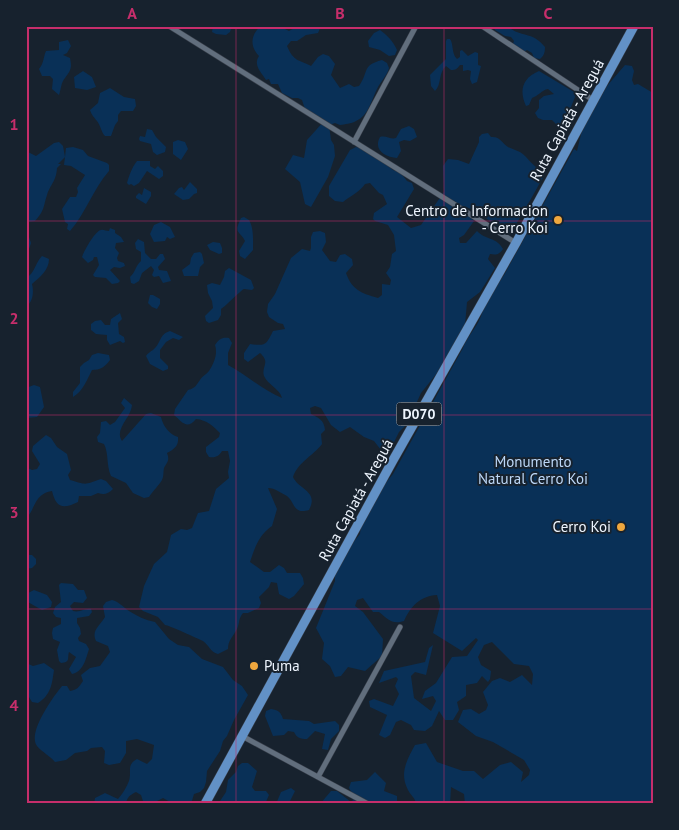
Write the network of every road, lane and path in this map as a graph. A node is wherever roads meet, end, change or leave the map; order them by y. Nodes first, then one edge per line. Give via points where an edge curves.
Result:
1 (169, 26) edge
2 (416, 26) edge
3 (482, 26) edge
4 (634, 26) edge
5 (593, 100) junction
6 (354, 142) junction
7 (516, 243) junction
8 (400, 627) dead end
9 (242, 736) junction
10 (318, 777) junction
11 (205, 804) edge
12 (368, 804) edge

1 - 6 street
2 - 6 street
3 - 5 street
4 - 5 main road, Ruta Capiatá - Areguá / D070
5 - 7 main road, Ruta Capiatá - Areguá / D070
6 - 7 street
7 - 9 main road, Ruta Capiatá - Areguá / D070
8 - 10 street
9 - 10 street
9 - 11 main road, Ruta Capiatá - Areguá / D070
10 - 12 street

